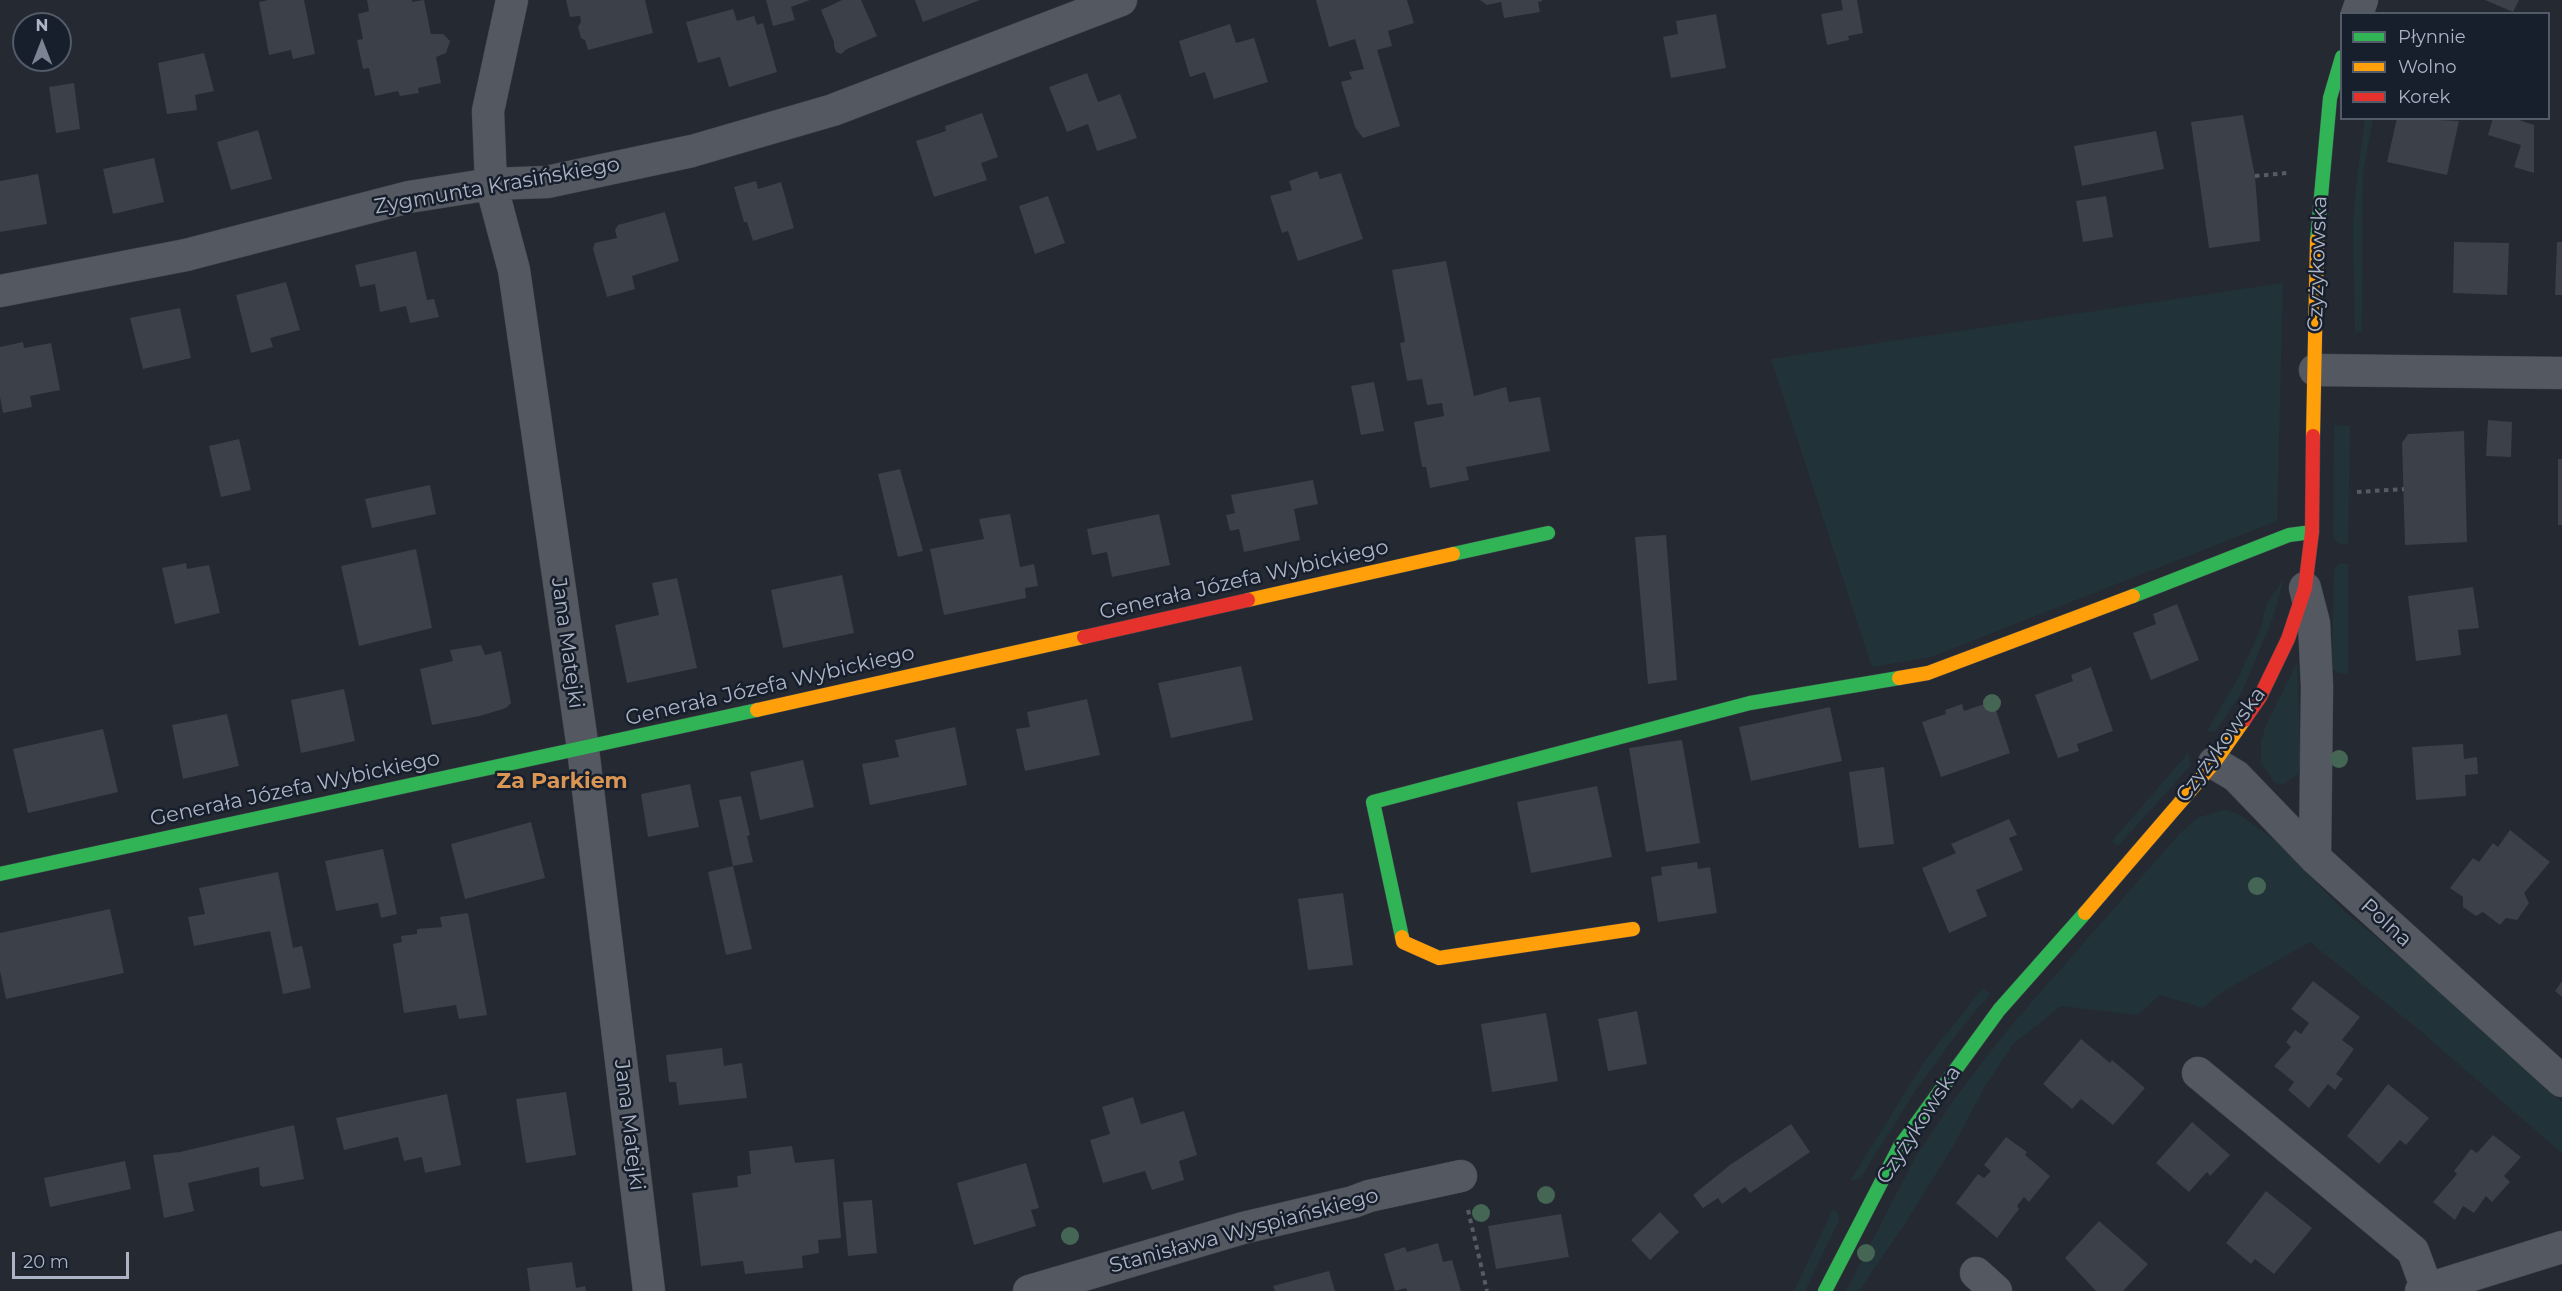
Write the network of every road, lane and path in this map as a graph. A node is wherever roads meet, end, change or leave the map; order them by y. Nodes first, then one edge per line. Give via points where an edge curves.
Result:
1 (512, 0) edge
2 (1120, 0) edge
3 (2340, 64) edge
4 (2296, 173) dead end
5 (2255, 176) dead end
6 (491, 184) junction
7 (0, 291) edge
8 (2315, 370) junction
9 (2562, 373) edge
10 (2404, 489) dead end
11 (2357, 492) dead end
12 (2312, 532) junction
13 (1548, 533) dead end
14 (2305, 588) junction
15 (583, 749) junction
16 (2214, 763) junction
17 (2316, 858) junction
18 (0, 874) edge
19 (1633, 929) dead end
20 (2198, 1073) dead end
21 (2562, 1081) edge
22 (1461, 1176) joint
23 (2562, 1247) edge
24 (2424, 1290) edge
25 (649, 1291) edge
26 (1029, 1291) edge
27 (1487, 1291) edge
28 (1825, 1291) edge

1 - 6 street, Jana Matejki via 488,111
2 - 6 street, Zygmunta Krasińskiego via 833,110 681,153 547,182
3 - 8 street, Czyżykowska via 2330,98 2321,177
4 - 5 path
6 - 7 street, Zygmunta Krasińskiego via 410,197 186,255
6 - 15 street, Jana Matejki via 514,270
8 - 9 street
8 - 12 street, Czyżykowska
10 - 11 path
12 - 14 street, Czyżykowska
12 - 19 street via 2289,535 2044,632 1928,673 1749,703 1373,802 1404,942 1439,958
13 - 15 street, Generała Józefa Wybickiego
14 - 16 street, Czyżykowska via 2288,639 2260,697
14 - 17 street via 2314,623 2317,686
15 - 18 street, Generała Józefa Wybickiego
15 - 25 street, Jana Matejki
16 - 17 street, Polna via 2236,776
16 - 28 street, Czyżykowska via 1999,1010 1947,1079 1900,1146
17 - 21 street, Polna
20 - 24 street via 2413,1251
22 - 26 street, Stanisława Wyspiańskiego via 1248,1227
22 - 27 path
23 - 24 street

